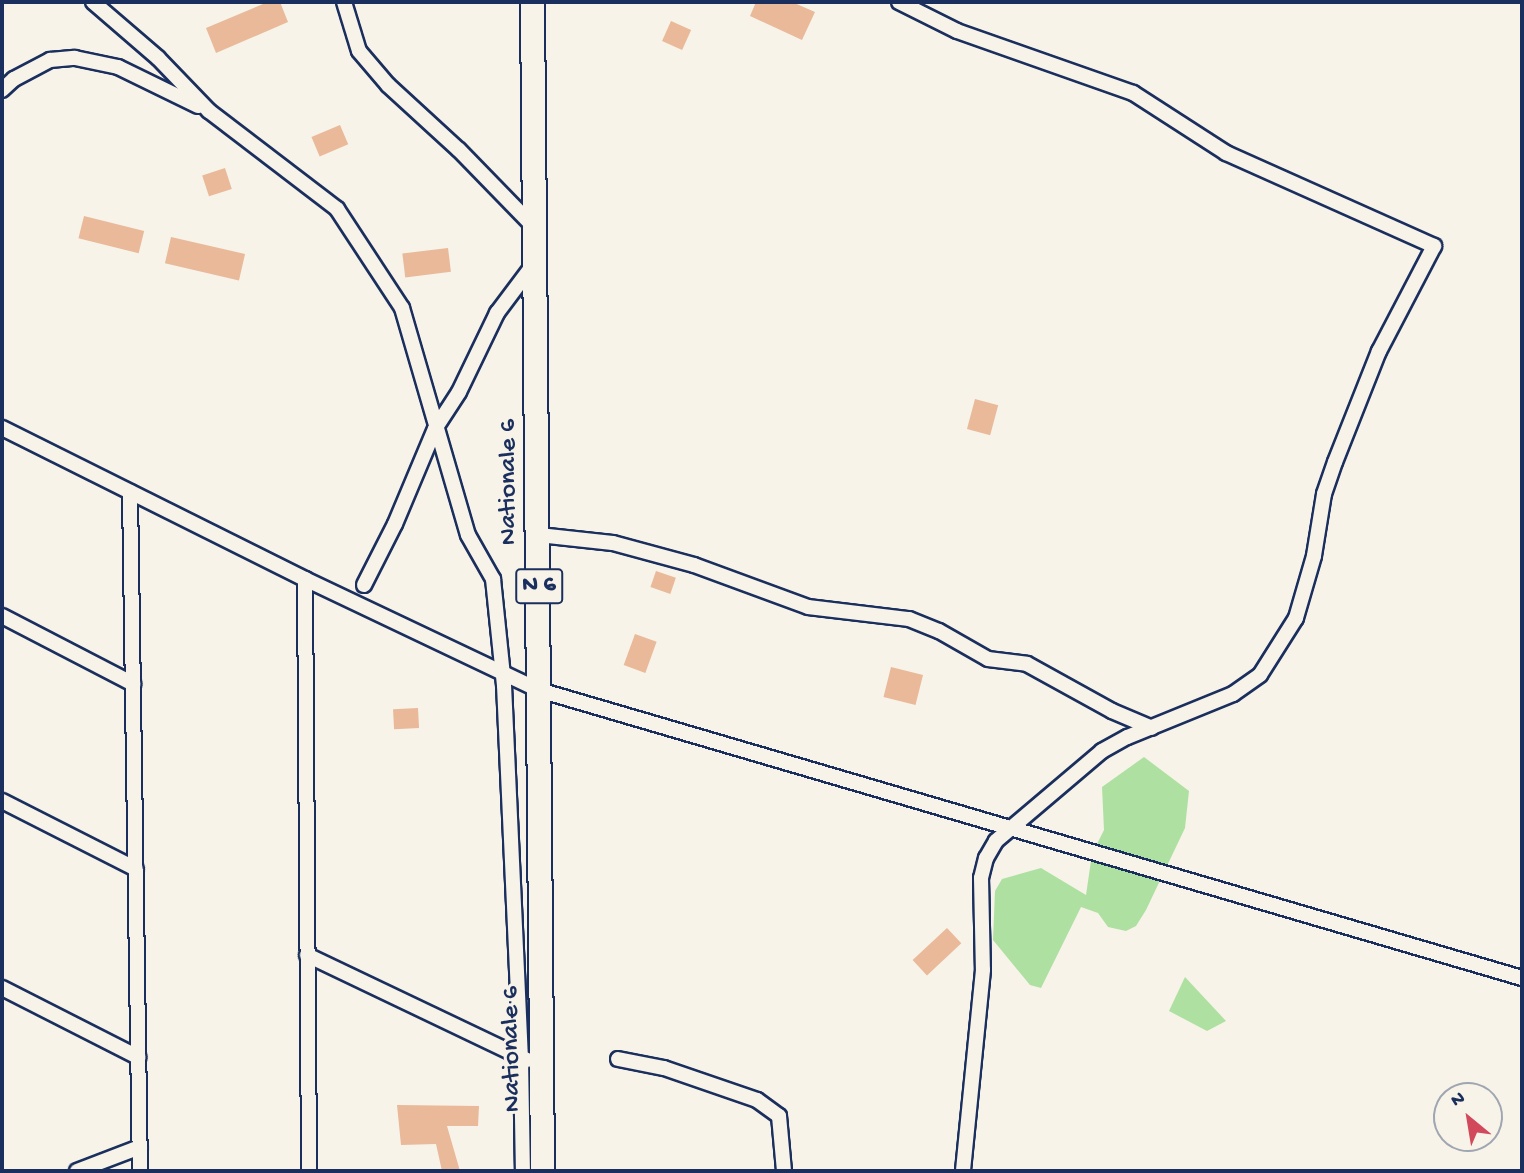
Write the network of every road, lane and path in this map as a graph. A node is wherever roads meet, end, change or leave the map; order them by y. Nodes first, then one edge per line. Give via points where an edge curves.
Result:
1 (93, 2) edge
2 (344, 2) edge
3 (532, 2) edge
4 (900, 2) edge
5 (2, 90) edge
6 (209, 111) junction
7 (536, 230) junction
8 (536, 261) junction
9 (2, 428) edge
10 (435, 429) junction
11 (130, 492) junction
12 (539, 535) junction
13 (305, 579) junction
14 (364, 584) dead end
15 (2, 616) edge
16 (503, 673) junction
17 (133, 684) junction
18 (539, 690) junction
19 (1152, 728) junction
20 (2, 801) edge
21 (1011, 828) junction
22 (136, 869) junction
23 (307, 955) junction
24 (1522, 978) edge
25 (2, 988) edge
26 (138, 1057) junction
27 (618, 1059) dead end
28 (531, 1062) junction
29 (139, 1147) junction
30 (77, 1171) edge
31 (140, 1171) edge
32 (309, 1171) edge
33 (523, 1171) edge
34 (542, 1171) edge
35 (784, 1171) edge
36 (963, 1171) edge

1 - 6 street via 158,58
2 - 7 street via 359,51
3 - 7 main road, Nationale 6 / N 6
4 - 19 street via 957,31 1133,93 1226,153 1434,246 1379,351 1335,462 1296,618 1260,675 1233,694
5 - 6 street via 50,60 75,58 118,67
6 - 10 street via 337,209 359,238 402,308
7 - 8 main road, Nationale 6 / N 6
8 - 10 street via 497,313
8 - 12 main road, Nationale 6 / N 6
9 - 11 street
10 - 14 street
10 - 16 street via 468,535 493,579
11 - 13 street
11 - 17 street
12 - 18 main road, Nationale 6 / N 6
12 - 19 street via 613,543 694,565 808,607 909,619 988,659 1027,664
13 - 16 street
13 - 23 street
15 - 17 street
16 - 18 street
16 - 28 street
17 - 22 street
18 - 21 street
18 - 28 main road, Nationale 6 / N 6
19 - 21 street via 1102,751
20 - 22 street
21 - 24 street
21 - 36 street via 996,841 981,878 983,970
22 - 26 street
23 - 28 street
23 - 32 street
25 - 26 street
26 - 29 street
27 - 35 street via 757,1100 779,1115
28 - 33 street
28 - 34 main road, Nationale 6 / N 6
29 - 30 street
29 - 31 street

